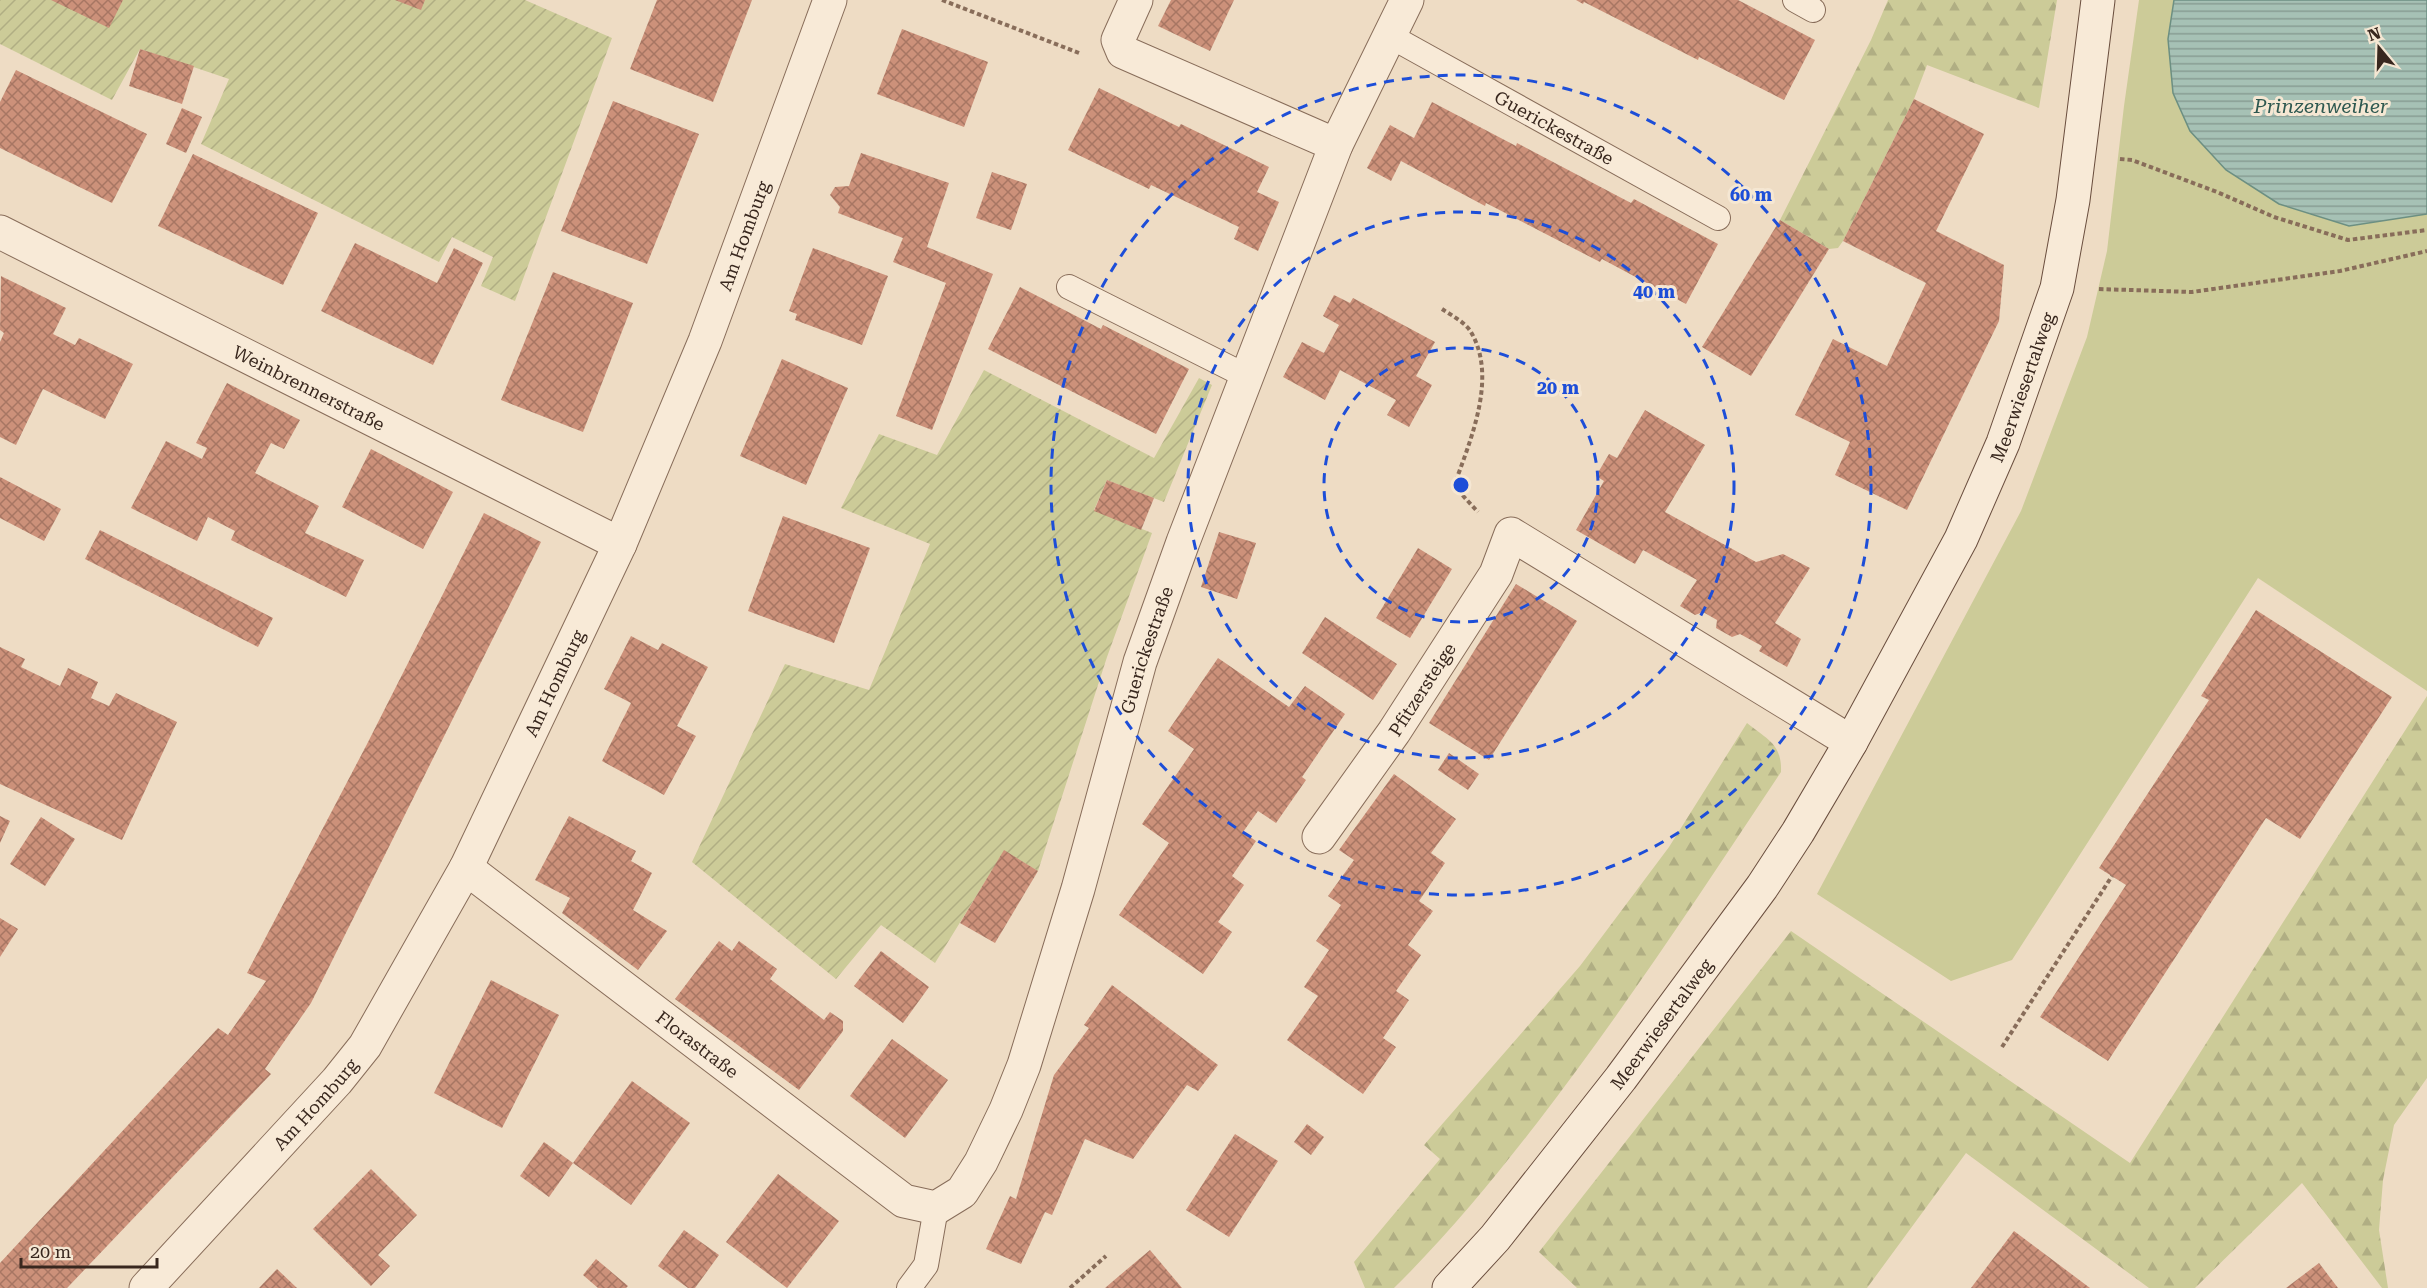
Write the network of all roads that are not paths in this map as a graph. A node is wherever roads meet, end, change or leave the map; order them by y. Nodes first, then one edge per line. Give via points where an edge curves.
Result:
1 (830, 0) edge
2 (1136, 0) edge
3 (1407, 0) edge
4 (2098, 0) edge
5 (1390, 36) junction
6 (1336, 145) junction
7 (1718, 218) dead end
8 (0, 232) edge
9 (1069, 287) dead end
10 (1246, 376) junction
11 (620, 544) junction
12 (1851, 742) junction
13 (1319, 837) dead end
14 (466, 868) junction
15 (936, 1208) junction
16 (147, 1288) edge
17 (909, 1288) edge
18 (1449, 1288) edge

1 - 11 street, Am Homburg via 705,341
2 - 6 street via 1119,40 1123,52
3 - 5 street, Guerickestraße
4 - 12 street, Meerwiesertalweg via 2073,200 2057,288 2028,376 1961,538
5 - 6 street, Guerickestraße
5 - 7 lane, Guerickestraße
6 - 10 street, Guerickestraße
8 - 11 street, Weinbrennerstraße
9 - 10 lane
10 - 15 street, Guerickestraße via 1140,662 1078,889 1024,1065 981,1162 962,1192
11 - 14 street, Am Homburg
12 - 13 street, Pfitzersteige via 1511,534 1496,574 1394,732
12 - 18 street, Meerwiesertalweg via 1762,887 1621,1078 1495,1238
14 - 15 street, Florastraße via 904,1201
14 - 16 street, Am Homburg via 365,1046
15 - 17 lane via 926,1265

